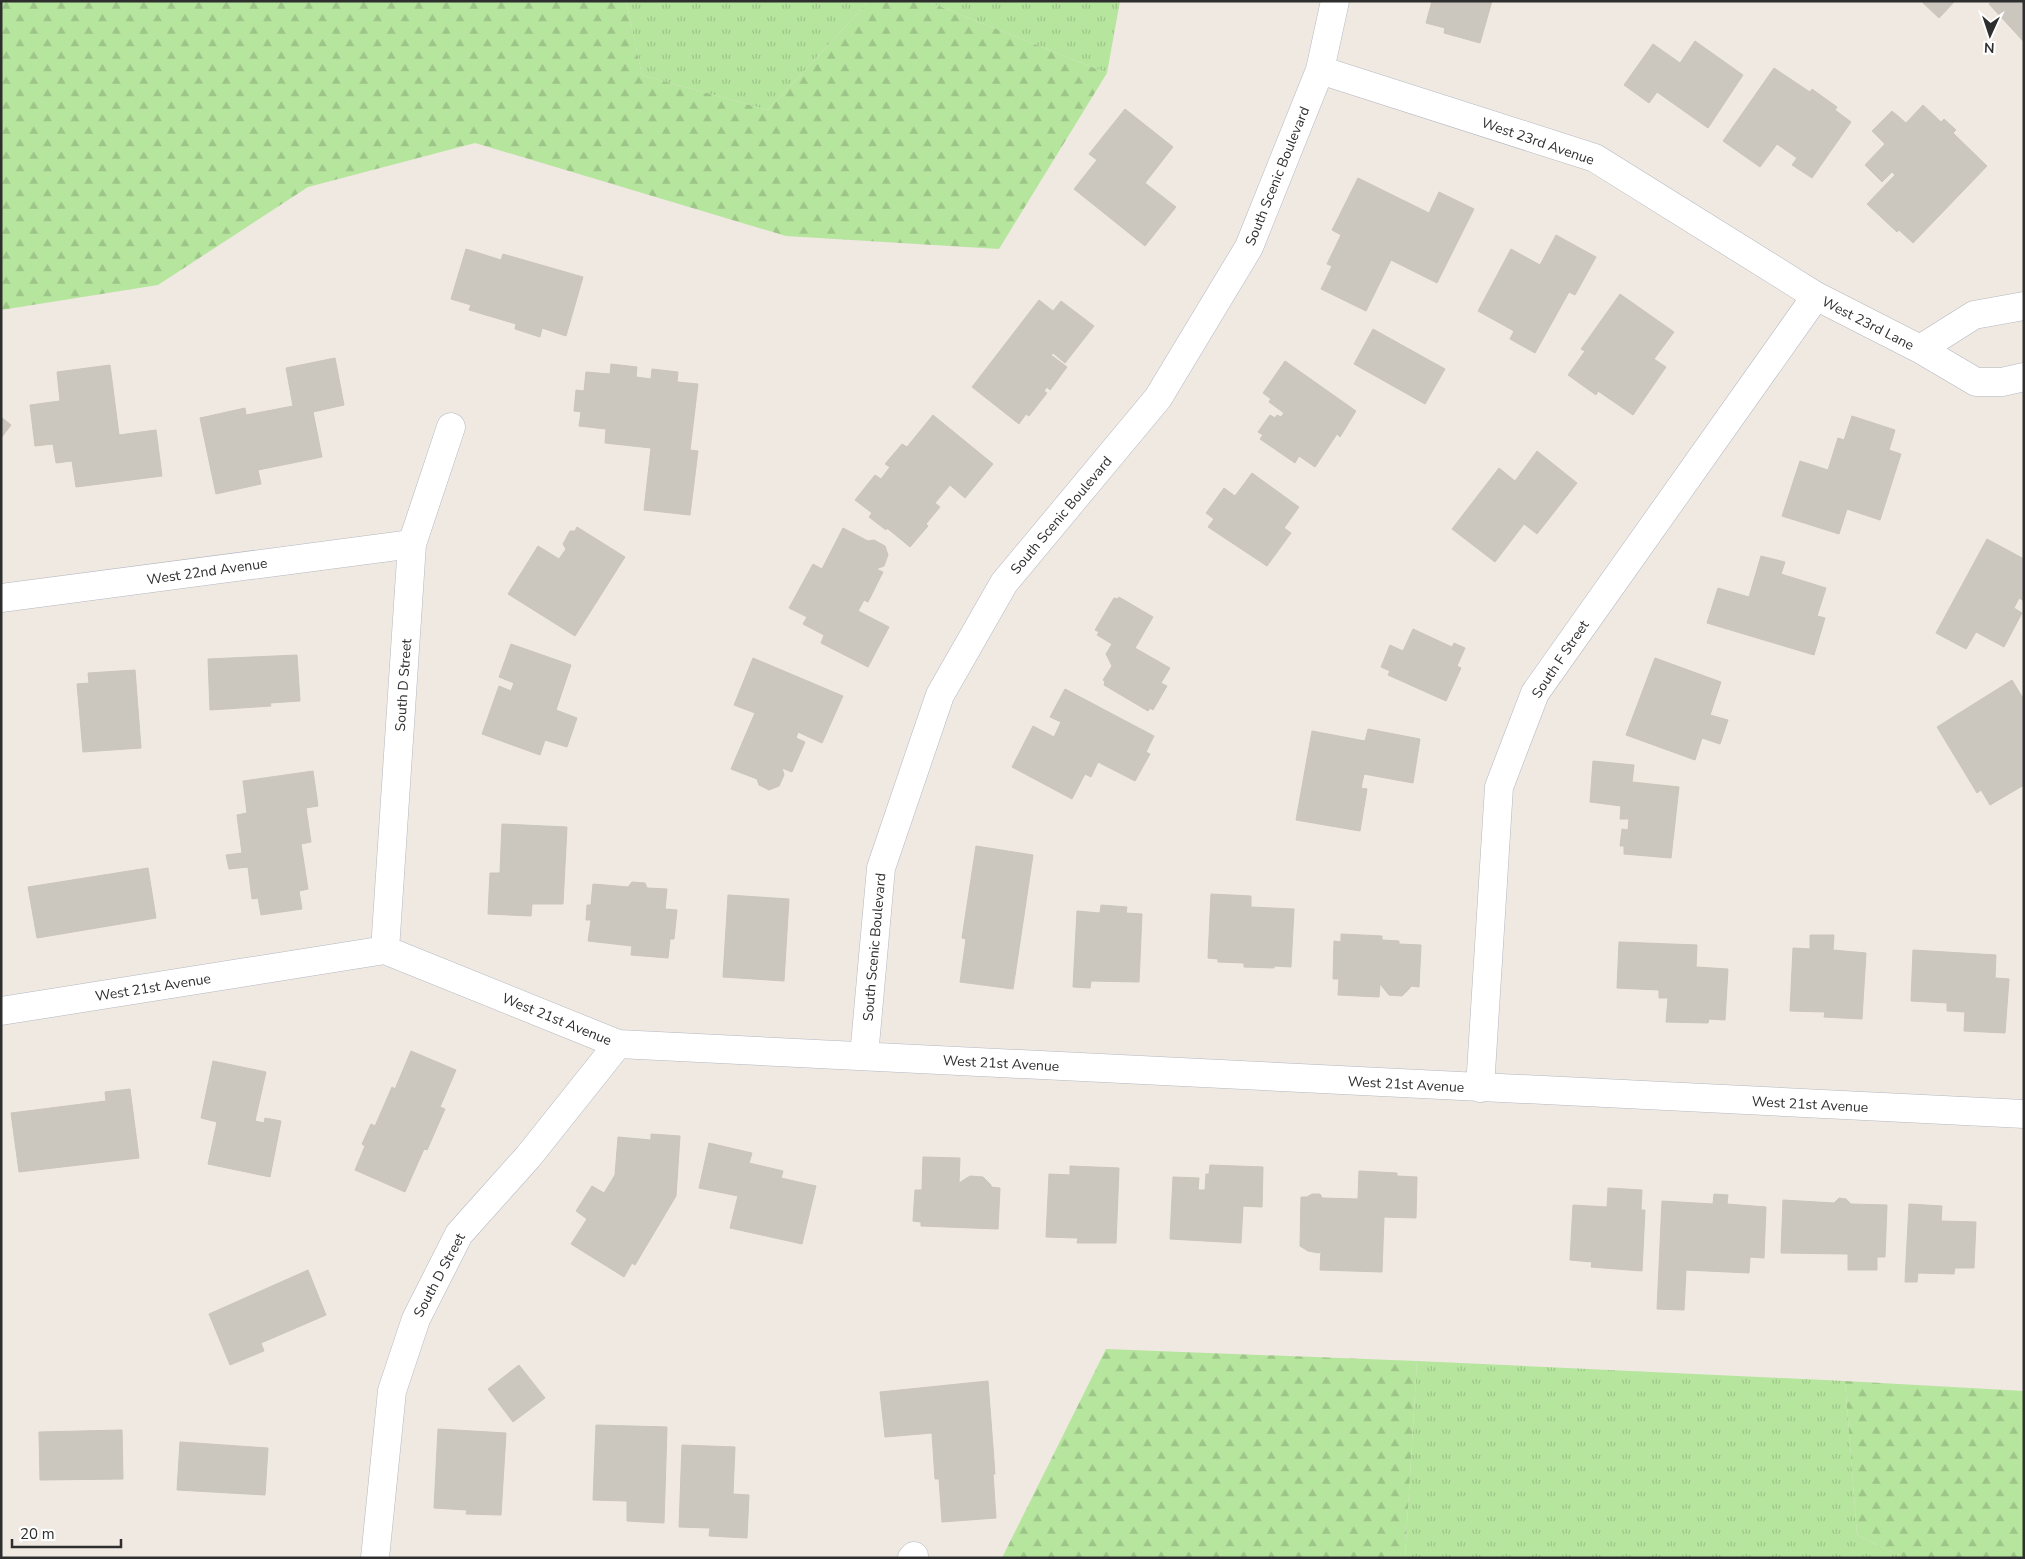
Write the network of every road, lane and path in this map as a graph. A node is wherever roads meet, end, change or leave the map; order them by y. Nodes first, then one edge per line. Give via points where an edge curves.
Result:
1 (1335, 1) edge
2 (1320, 70) junction
3 (1816, 296) junction
4 (2024, 306) edge
5 (1920, 349) junction
6 (2024, 377) edge
7 (450, 427) dead end
8 (412, 544) junction
9 (1, 598) edge
10 (385, 950) junction
11 (1, 1011) edge
12 (618, 1044) junction
13 (864, 1056) junction
14 (1480, 1088) junction
15 (2024, 1114) edge
16 (375, 1558) edge

1 - 2 street, South Scenic Boulevard
2 - 3 street, West 23rd Avenue via 1595,158
2 - 13 street, South Scenic Boulevard via 1248,247 1158,398 1004,583 940,695 881,868
3 - 5 street, West 23rd Lane
3 - 14 street, South F Street via 1535,693 1499,787
4 - 5 street, West 23rd Lane via 1974,315
5 - 6 street, West 23rd Lane via 1976,382 2002,382
7 - 8 street, South D Street
8 - 9 street, West 22nd Avenue
8 - 10 street, South D Street
10 - 11 street, West 21st Avenue
10 - 12 street, West 21st Avenue
12 - 13 street, West 21st Avenue
12 - 16 street, South D Street via 528,1157 459,1234 416,1319 392,1391
13 - 14 street, West 21st Avenue
14 - 15 street, West 21st Avenue

